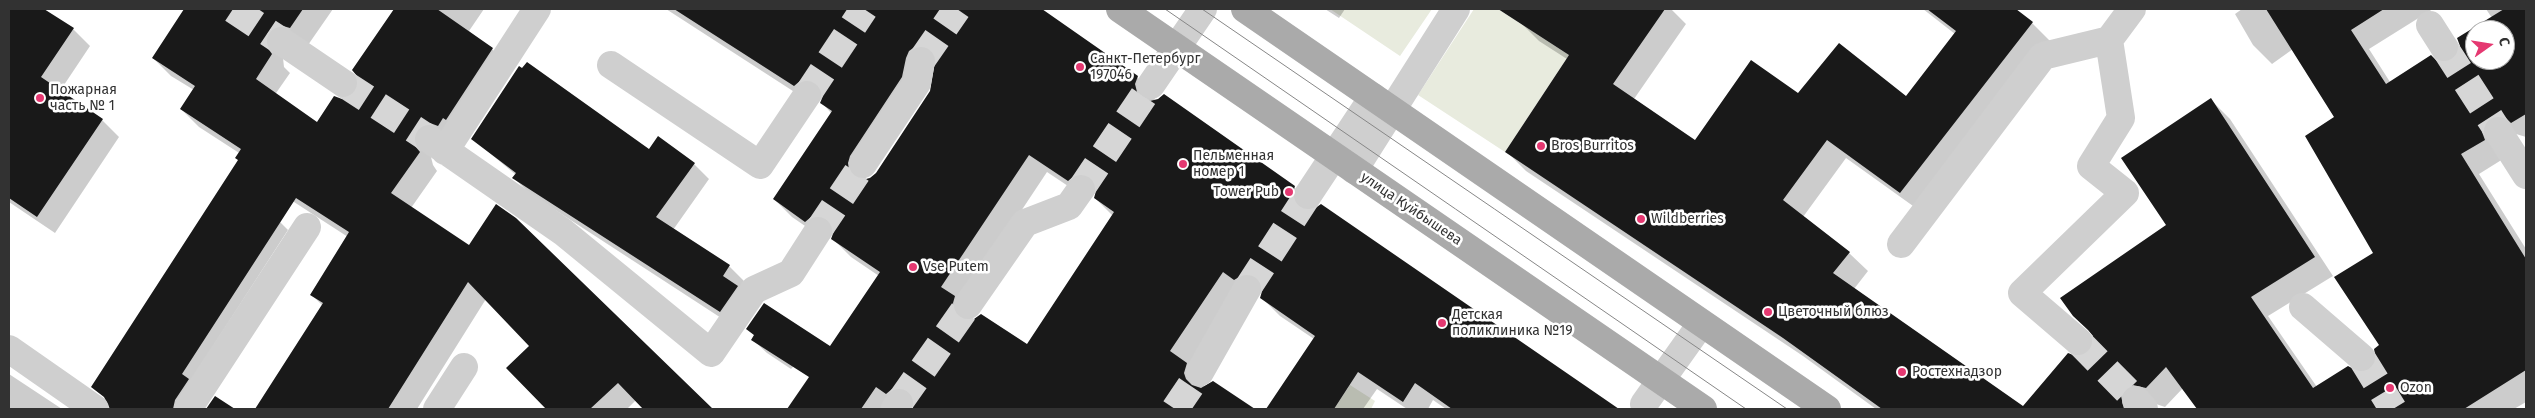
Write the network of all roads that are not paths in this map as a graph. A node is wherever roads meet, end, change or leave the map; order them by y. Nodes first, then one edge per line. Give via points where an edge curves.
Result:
1 (537, 9) edge
2 (1120, 9) edge
3 (1203, 9) edge
4 (1245, 9) edge
5 (1456, 9) edge
6 (2132, 9) edge
7 (2109, 40) junction
8 (281, 41) tunnel mouth
9 (1176, 48) junction
10 (921, 61) tunnel mouth
11 (611, 65) dead end
12 (344, 83) tunnel mouth
13 (1151, 85) tunnel mouth
14 (807, 95) tunnel mouth
15 (1383, 104) junction
16 (2498, 131) tunnel mouth
17 (1344, 163) junction
18 (863, 164) tunnel mouth
19 (2526, 175) edge
20 (1081, 190) tunnel mouth
21 (1308, 195) tunnel mouth
22 (307, 227) dead end
23 (818, 230) tunnel mouth
24 (1901, 244) dead end
25 (1246, 289) tunnel mouth
26 (968, 305) tunnel mouth
27 (2303, 308) dead end
28 (1702, 324) junction
29 (2078, 341) tunnel mouth
30 (9, 349) edge
31 (2361, 357) tunnel mouth
32 (464, 367) dead end
33 (1200, 372) tunnel mouth
34 (1661, 380) junction
35 (1644, 404) dead end
36 (95, 409) edge
37 (188, 409) edge
38 (437, 409) edge
39 (1702, 409) edge
40 (1827, 409) edge

1 - 23 lane via 437,145 563,232 710,353 754,290 790,274
2 - 9 main road, улица Куйбышева
3 - 9 lane
4 - 15 main road
5 - 15 lane
6 - 7 lane
7 - 24 lane via 2044,56
7 - 29 lane via 2122,118 2091,166 2124,193 2022,293
8 - 12 lane
9 - 13 lane
9 - 17 main road, улица Куйбышева
10 - 18 lane via 917,83
11 - 14 lane via 760,165
15 - 17 lane
15 - 28 main road
16 - 19 lane
17 - 21 lane
17 - 34 main road, улица Куйбышева
20 - 26 lane via 1069,206 1025,222
22 - 37 lane
25 - 33 lane
27 - 31 lane
28 - 34 lane
28 - 40 main road
30 - 36 lane
32 - 38 lane
34 - 35 lane
34 - 39 main road, улица Куйбышева

